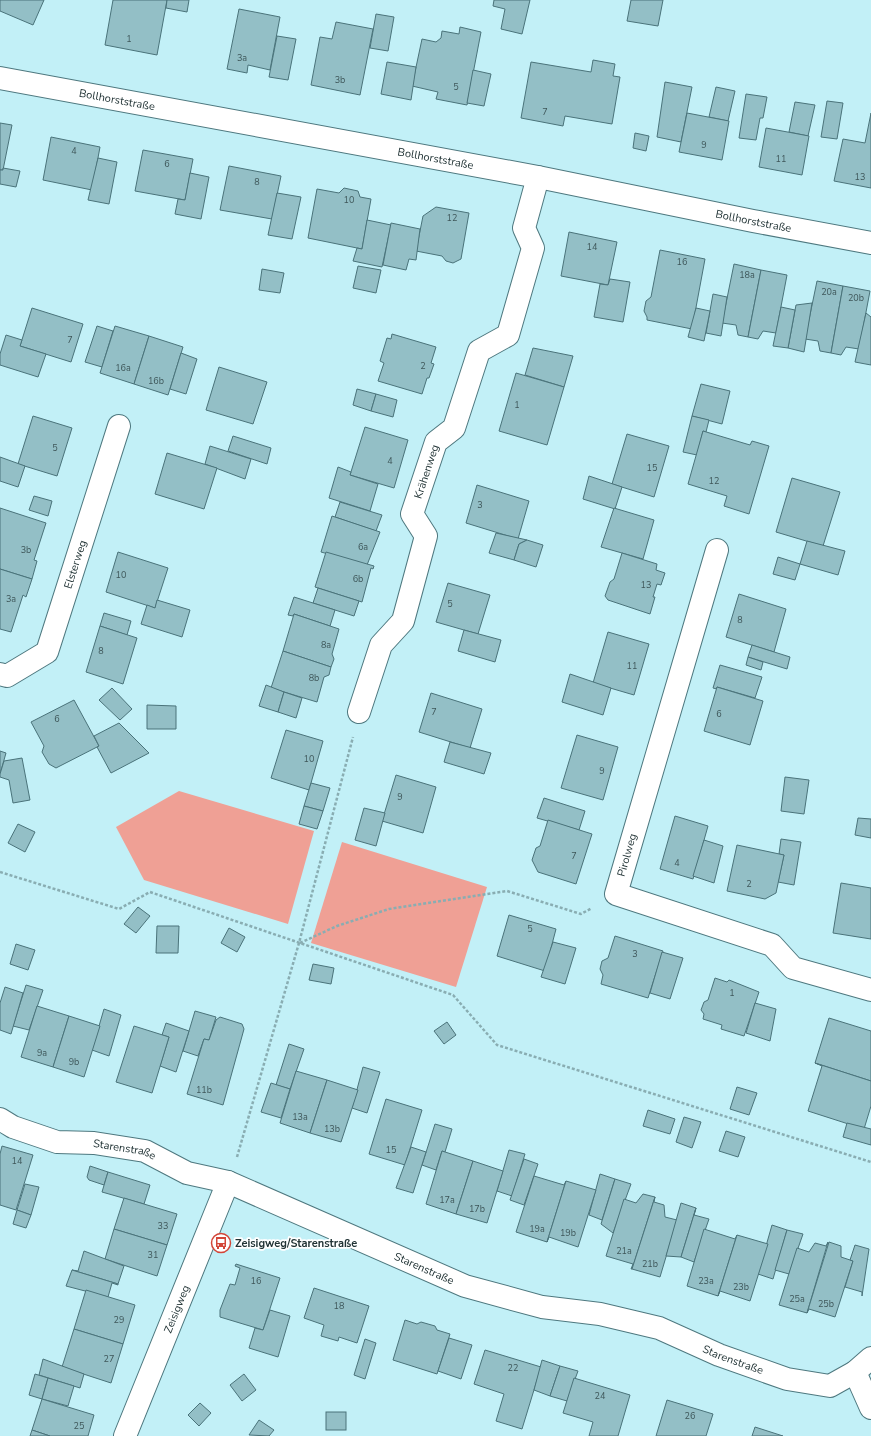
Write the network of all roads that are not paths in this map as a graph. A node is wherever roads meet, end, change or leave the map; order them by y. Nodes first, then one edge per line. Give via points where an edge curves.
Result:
1 (0, 78) edge
2 (538, 177) junction
3 (871, 243) edge
4 (119, 426) dead end
5 (717, 550) dead end
6 (0, 674) edge
7 (359, 712) road end
8 (871, 990) edge
9 (0, 1118) edge
10 (228, 1182) junction
11 (863, 1365) edge
12 (871, 1408) edge
13 (125, 1436) edge

1 - 2 street, Bollhorststraße
2 - 3 street, Bollhorststraße
2 - 7 street, Krähenweg via 524,228 533,248 508,335 479,351 454,428 436,442 412,514 426,536 403,621 381,645
4 - 6 street, Elsterweg via 47,652 7,676
5 - 8 street, Pirolweg via 616,894 772,945 793,968
9 - 10 street, Starenstraße via 13,1127 57,1142 145,1151 187,1174
10 - 11 street, Starenstraße via 465,1286 542,1307 600,1314 659,1328 719,1355 787,1379 830,1386
10 - 13 street, Zeisigweg
11 - 12 street

